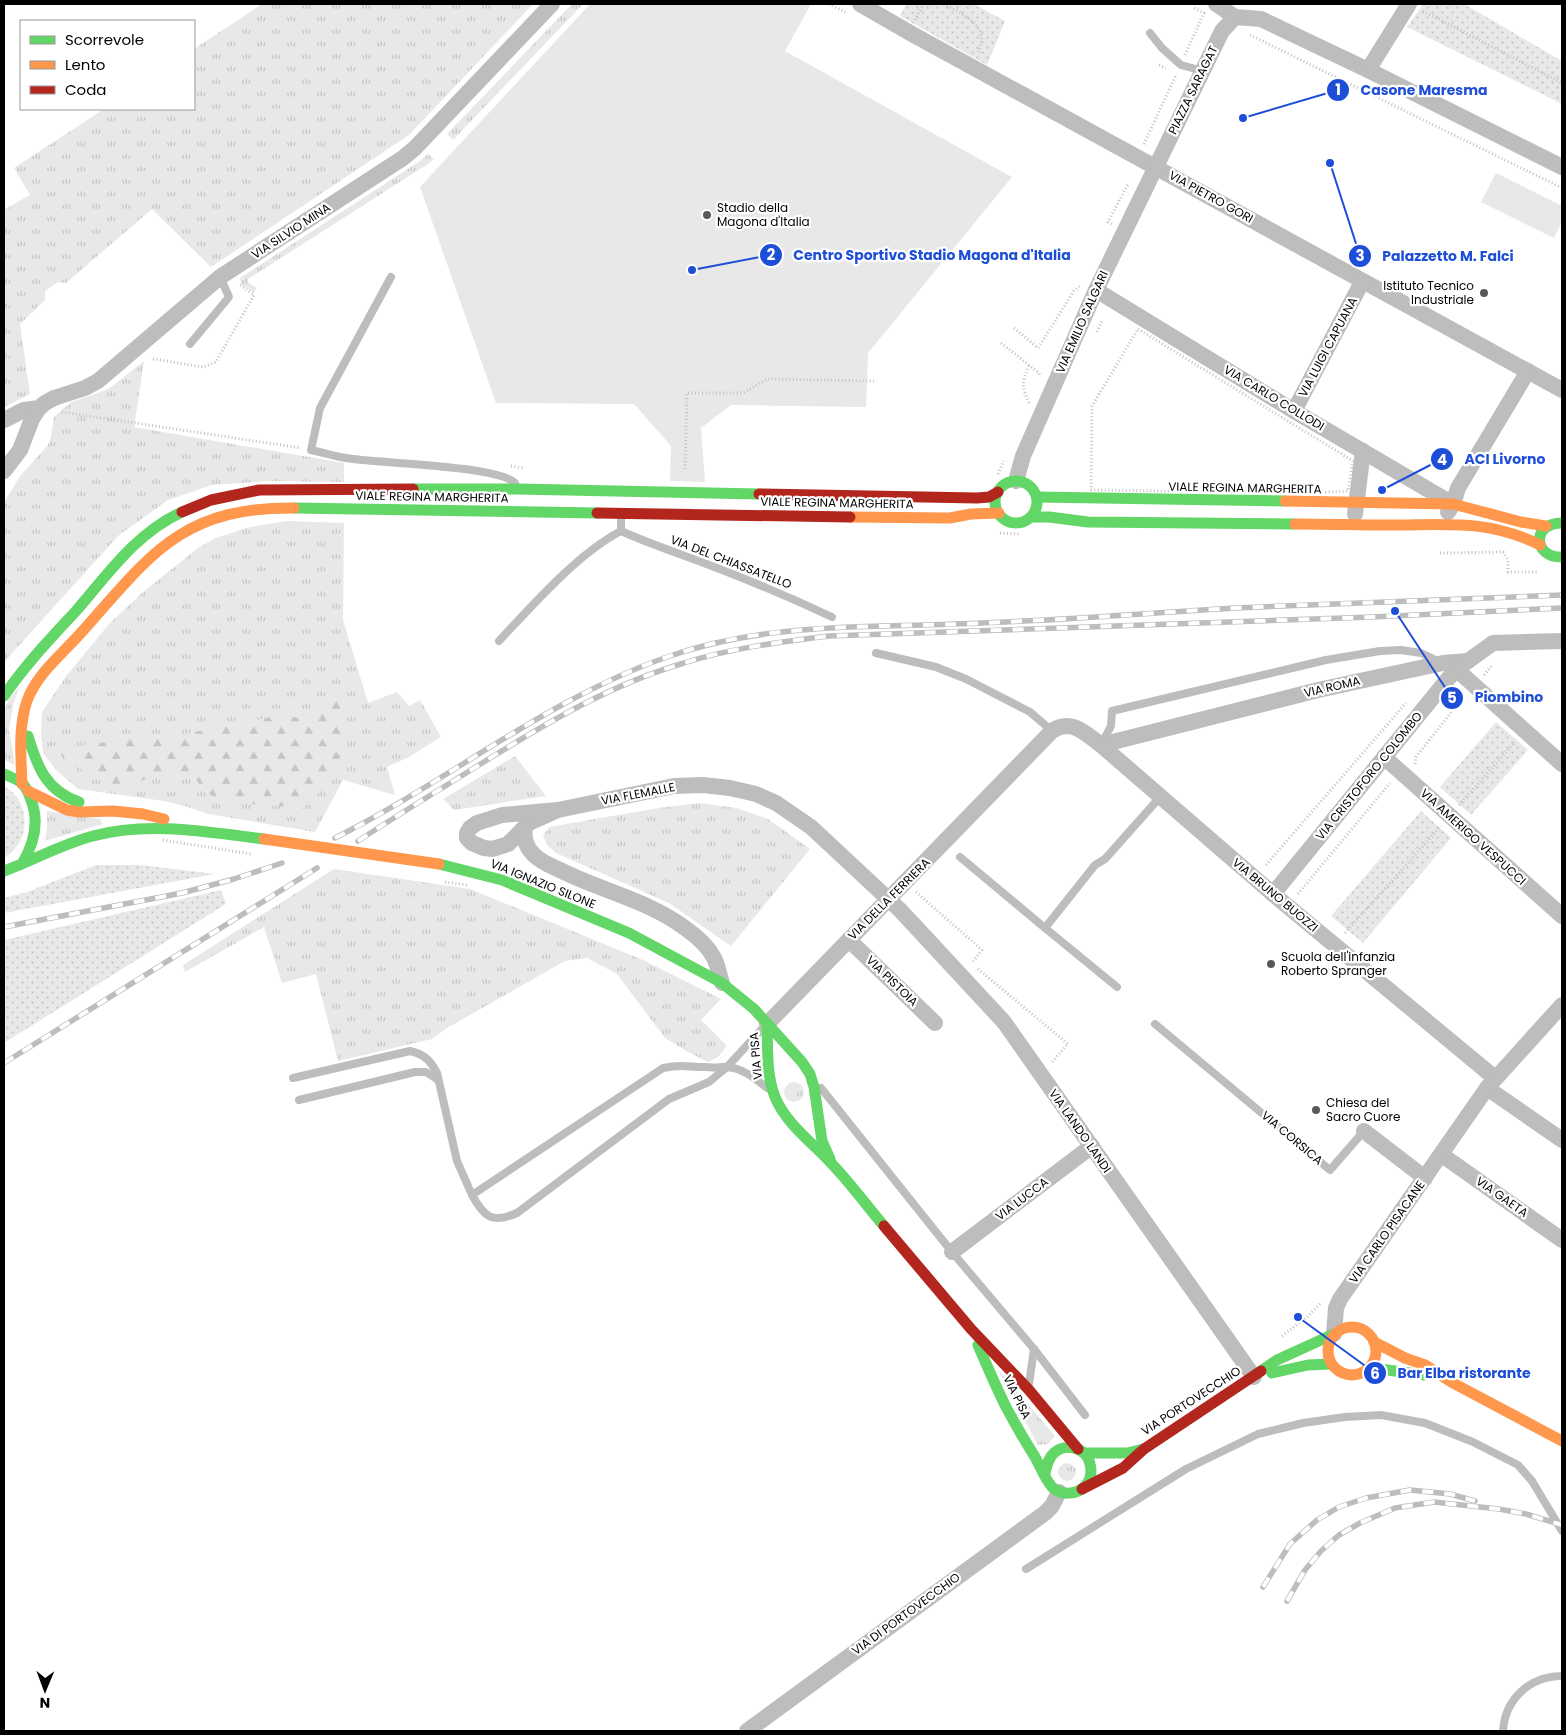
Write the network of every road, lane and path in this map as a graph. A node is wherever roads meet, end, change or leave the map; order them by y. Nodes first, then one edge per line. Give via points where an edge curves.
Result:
1 (552, 4) edge
2 (860, 4) edge
3 (944, 4) edge
4 (1216, 4) edge
5 (1412, 6) edge
6 (1194, 8) dead end
7 (1235, 17) junction
8 (1150, 33) dead end
9 (1246, 35) dead end
10 (1182, 62) dead end
11 (1159, 65) dead end
12 (970, 66) junction
13 (1368, 70) junction
14 (1203, 71) junction
15 (1562, 83) edge
16 (1142, 148) dead end
17 (1156, 167) junction
18 (1562, 167) edge
19 (1129, 182) dead end
20 (1562, 188) edge
21 (1110, 232) dead end
22 (220, 277) junction
23 (391, 277) dead end
24 (1362, 282) junction
25 (1088, 287) junction
26 (1014, 328) dead end
27 (1001, 342) dead end
28 (190, 344) dead end
29 (1029, 365) junction
30 (1528, 371) junction
31 (874, 381) dead end
32 (1042, 381) dead end
33 (1562, 390) edge
34 (1034, 397) dead end
35 (39, 408) junction
36 (1294, 411) junction
37 (4, 420) edge
38 (311, 450) junction
39 (1363, 451) junction
40 (1006, 455) dead end
41 (510, 466) dead end
42 (530, 469) dead end
43 (685, 469) dead end
44 (4, 471) edge
45 (995, 480) dead end
46 (1016, 481) junction
47 (518, 488) junction
48 (485, 489) junction
49 (998, 492) junction
50 (1037, 497) junction
51 (1352, 497) junction
52 (1453, 504) junction
53 (485, 511) junction
54 (621, 513) junction
55 (999, 513) junction
56 (1030, 517) junction
57 (1442, 523) junction
58 (1562, 523) edge
59 (1354, 525) junction
60 (1546, 526) junction
61 (620, 531) junction
62 (999, 533) dead end
63 (1029, 534) dead end
64 (1540, 545) junction
65 (1440, 553) dead end
66 (1562, 556) edge
67 (1544, 572) dead end
68 (832, 617) dead end
69 (499, 641) dead end
70 (1562, 641) edge
71 (876, 653) dead end
72 (1497, 659) dead end
73 (1456, 664) junction
74 (1491, 681) dead end
75 (4, 696) edge
76 (1408, 700) dead end
77 (1473, 701) dead end
78 (25, 712) junction
79 (1052, 731) junction
80 (1518, 738) dead end
81 (1101, 744) junction
82 (1384, 757) junction
83 (1562, 764) edge
84 (1414, 767) dead end
85 (4, 774) edge
86 (1392, 781) dead end
87 (25, 788) junction
88 (1161, 796) junction
89 (558, 810) junction
90 (113, 811) junction
91 (1465, 812) dead end
92 (1434, 819) dead end
93 (1442, 826) junction
94 (525, 828) junction
95 (192, 830) junction
96 (1448, 832) dead end
97 (960, 858) dead end
98 (22, 864) junction
99 (1266, 865) dead end
100 (4, 871) edge
101 (467, 886) dead end
102 (474, 888) dead end
103 (913, 890) dead end
104 (1273, 894) junction
105 (1298, 894) dead end
106 (889, 900) junction
107 (1562, 916) edge
108 (1045, 928) junction
109 (1344, 933) dead end
110 (849, 940) junction
111 (722, 983) junction
112 (1117, 987) dead end
113 (1562, 1005) edge
114 (935, 1023) dead end
115 (767, 1024) junction
116 (1155, 1024) dead end
117 (1049, 1066) dead end
118 (727, 1067) junction
119 (810, 1074) junction
120 (293, 1078) dead end
121 (438, 1080) junction
122 (1491, 1083) junction
123 (774, 1095) junction
124 (299, 1100) dead end
125 (801, 1109) junction
126 (1364, 1131) joint
127 (1562, 1140) edge
128 (1092, 1146) junction
129 (1442, 1154) junction
130 (832, 1164) junction
131 (1425, 1178) junction
132 (472, 1195) junction
133 (1562, 1240) edge
134 (952, 1252) junction
135 (1324, 1299) dead end
136 (971, 1329) junction
137 (1334, 1334) junction
138 (1279, 1338) dead end
139 (1374, 1342) junction
140 (1034, 1349) junction
141 (1331, 1364) junction
142 (1366, 1370) junction
143 (1254, 1377) junction
144 (1453, 1383) junction
145 (1028, 1390) junction
146 (1085, 1415) dead end
147 (1562, 1441) edge
148 (1144, 1449) junction
149 (1081, 1451) junction
150 (1045, 1472) junction
151 (1082, 1489) junction
152 (1059, 1492) junction
153 (1562, 1531) edge
154 (1026, 1568) dead end
155 (1562, 1676) edge
156 (747, 1731) edge
157 (1503, 1731) edge

1 - 22 street, VIA SILVIO MINA via 416,148
2 - 12 street, VIA PIETRO GORI
3 - 12 path via 972,21 980,30 979,50
4 - 7 street
5 - 13 street
5 - 15 path
6 - 10 path via 1204,13
7 - 13 street via 1261,20
7 - 14 street, PIAZZA SARAGAT via 1222,31
8 - 14 lane via 1180,65
9 - 20 path
11 - 16 path via 1177,73
12 - 17 street, VIA PIETRO GORI
13 - 18 street
14 - 17 street, PIAZZA SARAGAT
17 - 24 street, VIA PIETRO GORI
17 - 25 street, VIA EMILIO SALGARI
19 - 21 path via 1108,222 1113,225
22 - 28 lane via 229,297
22 - 35 street, VIA SILVIO MINA via 98,381 54,398
23 - 38 lane via 320,408
24 - 30 street, VIA PIETRO GORI
24 - 36 street, VIA LUIGI CAPUANA
25 - 26 path via 1074,291 1038,348
25 - 36 street, VIA CARLO COLLODI
25 - 46 street, VIA EMILIO SALGARI
27 - 29 path
29 - 32 path via 1039,372
29 - 34 path via 1022,388 1030,406
30 - 33 street, VIA PIETRO GORI
30 - 52 street via 1458,488
31 - 43 path via 767,378 744,393 687,393
35 - 37 street, VIA SILVIO MINA via 24,410
35 - 38 path
35 - 44 street via 20,450
36 - 39 street, VIA CARLO COLLODI
38 - 47 lane via 350,459 494,474 513,481
39 - 51 street
39 - 52 street, VIA CARLO COLLODI
40 - 45 path
41 - 42 path
46 - 49 street, VIALE REGINA MARGHERITA
46 - 50 street via 1029,485
47 - 48 street, VIALE REGINA MARGHERITA
47 - 49 street, VIALE REGINA MARGHERITA via 977,498
48 - 53 street
48 - 75 street, VIALE REGINA MARGHERITA via 259,490 196,504 165,520 116,564
49 - 55 street via 996,506
50 - 51 street, VIALE REGINA MARGHERITA
50 - 56 street via 1035,512
51 - 51 path via 1353,461 1138,328 1092,406 1092,490 1312,493
51 - 52 street, VIALE REGINA MARGHERITA
51 - 59 street
52 - 57 street
52 - 60 street, VIALE REGINA MARGHERITA
53 - 54 street, VIALE REGINA MARGHERITA
53 - 78 street, VIALE REGINA MARGHERITA via 279,508 227,514 194,526 148,559 48,669 31,692
54 - 55 street, VIALE REGINA MARGHERITA via 950,518
54 - 61 lane
55 - 56 street, VIALE REGINA MARGHERITA via 1010,522
56 - 59 street, VIALE REGINA MARGHERITA via 1088,522
57 - 59 street, VIALE REGINA MARGHERITA
57 - 64 street, VIALE REGINA MARGHERITA via 1472,524 1517,534
58 - 60 street, VIALE REGINA MARGHERITA
60 - 64 street via 1540,535
61 - 68 lane, VIA DEL CHIASSATELLO via 788,596
61 - 69 lane via 572,567
62 - 63 path
64 - 66 street, VIALE REGINA MARGHERITA via 1552,557
65 - 67 path via 1503,552 1508,560 1508,572
70 - 73 street, VIA ROMA via 1493,643
71 - 79 lane via 936,667 966,679 1030,712
72 - 74 path via 1484,674
73 - 81 street, VIA ROMA via 1318,690
73 - 81 lane via 1401,650 1309,664 1112,711 1111,726
73 - 82 street, VIA CRISTOFORO COLOMBO
73 - 83 street
76 - 99 path
77 - 84 path via 1466,694 1416,756
78 - 87 street, VIALE REGINA MARGHERITA via 21,739
78 - 90 street via 33,755 50,783 74,801
79 - 81 street, VIA BRUNO BUOZZI via 1066,725 1081,730
79 - 106 street, VIA DELLA FERRIERA
80 - 91 path via 1458,806
81 - 88 street, VIA BRUNO BUOZZI
82 - 104 street, VIA CRISTOFORO COLOMBO
82 - 107 street, VIA AMERIGO VESPUCCI
85 - 87 street, VIA IGNAZIO SILONE
86 - 105 path
87 - 90 street, VIA IGNAZIO SILONE via 67,810
87 - 98 street, VIALE REGINA MARGHERITA via 35,807 37,822 29,854
88 - 104 street, VIA BRUNO BUOZZI
88 - 108 lane via 1095,866
89 - 94 street, VIA FLEMALLE via 537,818
89 - 94 street, VIA FLEMALLE via 502,814 477,823 470,828 467,838 477,846 492,849 508,844
89 - 106 street, VIA FLEMALLE via 674,786 704,785 756,794 776,803 811,827
90 - 95 street, VIA IGNAZIO SILONE via 154,816
92 - 93 path
93 - 96 path
93 - 109 path
94 - 111 street via 526,843 541,860 660,912 685,928 714,958
95 - 98 street, VIA IGNAZIO SILONE via 146,828 108,832 71,842
95 - 111 street, VIA IGNAZIO SILONE, bridge via 439,864 502,880 629,933
97 - 108 lane
98 - 100 street, VIA IGNAZIO SILONE
101 - 102 path
103 - 117 path via 982,950 971,963 1068,1044
104 - 122 street, VIA BRUNO BUOZZI
106 - 110 street, VIA DELLA FERRIERA
106 - 128 street, VIA LANDO LANDI via 1004,1022
108 - 112 lane
110 - 114 street, VIA PISTOIA
110 - 115 street, VIA DELLA FERRIERA
111 - 115 street, VIA IGNAZIO SILONE
113 - 122 street, VIA CARLO PISACANE
115 - 118 lane, VIA DELLA FERRIERA
115 - 119 street, VIA PISA
115 - 123 street, VIA PISA
116 - 126 lane, VIA CORSICA via 1330,1170
118 - 123 lane via 752,1076
118 - 132 lane via 680,1065 663,1068
118 - 132 lane, VIA DELLA FERRIERA via 708,1082 669,1099 517,1213 502,1218 486,1215 480,1211
119 - 125 street, VIA PISA via 814,1086
119 - 134 lane
120 - 121 lane, VIA DELLA FERRIERA via 410,1051 429,1060
121 - 124 lane via 426,1072 415,1072
121 - 132 lane, VIA DELLA FERRIERA via 457,1161
122 - 127 street, VIA BRUNO BUOZZI
122 - 129 street, VIA CARLO PISACANE
123 - 125 street, VIA PISA via 778,1104
125 - 130 street, VIA PISA via 822,1141
125 - 130 street, VIA PISA via 812,1145
126 - 131 street, VIA CORSICA
128 - 134 street, VIA LUCCA
128 - 143 street, VIA LANDO LANDI
129 - 131 street, VIA CARLO PISACANE
129 - 133 street, VIA GAETA
130 - 136 street, VIA PISA
131 - 137 street, VIA CARLO PISACANE via 1340,1299
134 - 140 lane
135 - 138 path
136 - 145 street, VIA PISA
136 - 150 street, VIA PISA via 1007,1409 1034,1459
137 - 139 street via 1340,1329 1356,1327 1370,1335
137 - 141 street via 1327,1348
137 - 143 street via 1277,1360
139 - 142 street via 1375,1357
139 - 144 street via 1424,1365
140 - 145 lane
140 - 146 lane
141 - 142 street via 1343,1374 1359,1374
141 - 143 street via 1308,1365
142 - 144 street via 1405,1371
143 - 148 street, VIA PORTOVECCHIO
144 - 147 street
145 - 149 street, VIA PISA
148 - 149 street, VIA PORTOVECCHIO via 1127,1453
148 - 151 street, VIA PORTOVECCHIO via 1131,1463
149 - 150 street via 1064,1447 1052,1453
149 - 151 street via 1092,1471
150 - 152 street via 1047,1480
151 - 152 street via 1075,1493
152 - 156 street, VIA DI PORTOVECCHIO via 1045,1513
153 - 154 lane via 1532,1481 1518,1465 1503,1457 1425,1423 1381,1415 1345,1417 1258,1434 1186,1469
155 - 157 lane via 1542,1679 1524,1689 1510,1704

